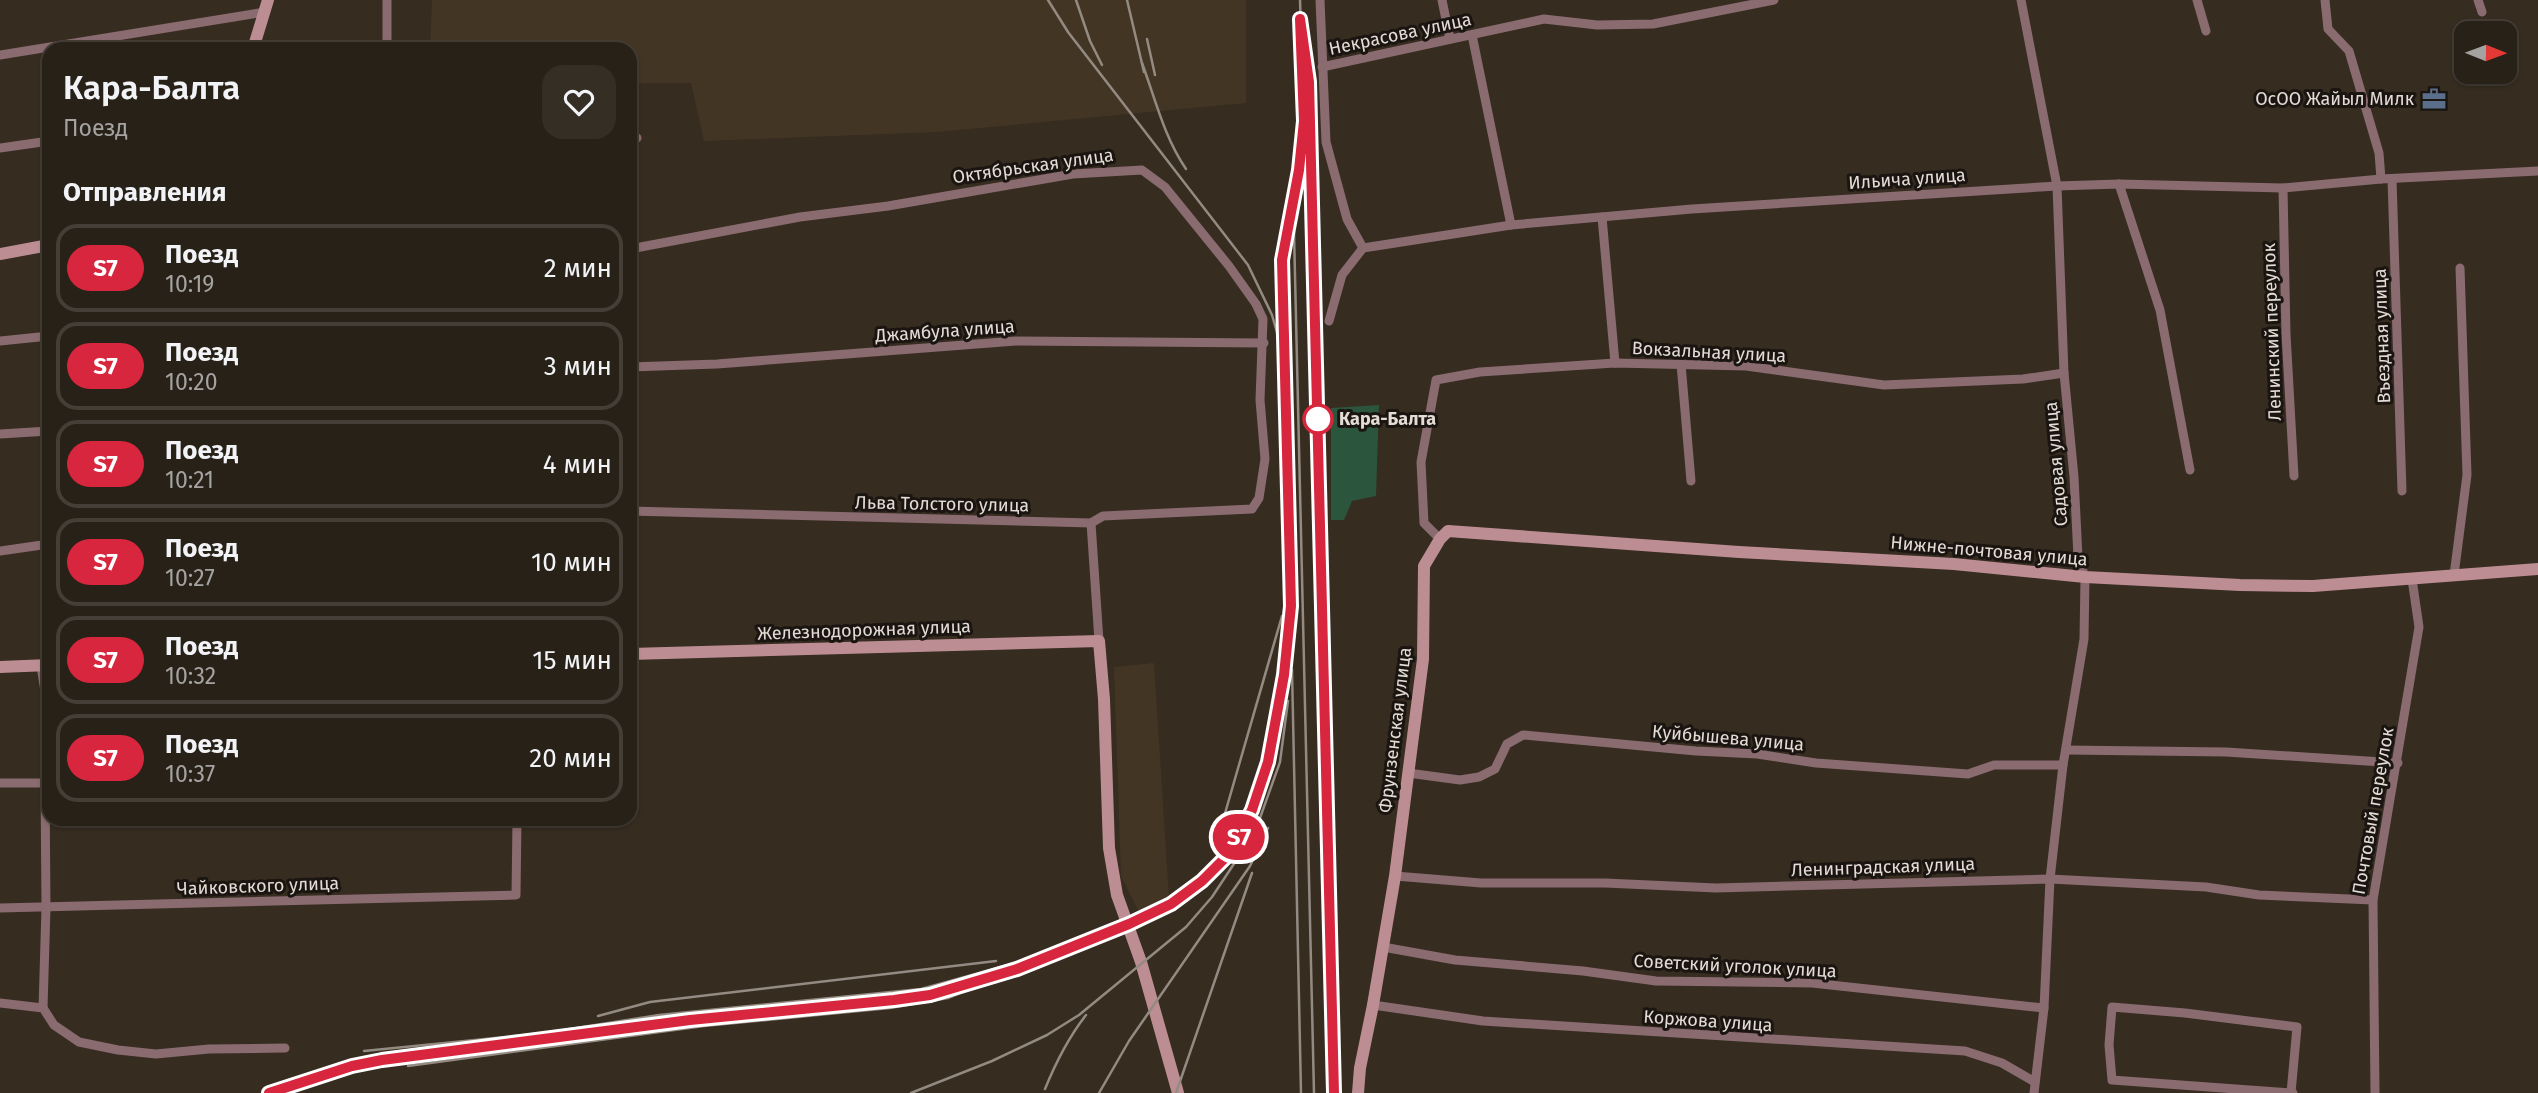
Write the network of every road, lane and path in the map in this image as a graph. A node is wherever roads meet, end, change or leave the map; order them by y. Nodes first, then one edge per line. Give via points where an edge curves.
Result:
1 (387, 0) edge
2 (1320, 0) edge
3 (1442, 0) edge
4 (1774, 0) edge
5 (2021, 0) edge
6 (2197, 0) edge
7 (2325, 0) edge
8 (2478, 0) edge
9 (267, 6) edge
10 (2482, 12) dead end
11 (2206, 32) dead end
12 (1472, 34) junction
13 (1450, 39) junction
14 (71, 42) edge
15 (255, 42) edge
16 (387, 42) edge
17 (42, 47) edge
18 (0, 55) edge
19 (1322, 66) junction
20 (42, 142) edge
21 (0, 148) edge
22 (2538, 171) edge
23 (2381, 179) junction
24 (2392, 179) junction
25 (2119, 184) junction
26 (2057, 186) junction
27 (2283, 188) junction
28 (1602, 217) junction
29 (1511, 225) junction
30 (42, 246) edge
31 (637, 248) edge
32 (1363, 248) junction
33 (0, 254) edge
34 (2460, 268) dead end
35 (1329, 321) dead end
36 (42, 338) edge
37 (0, 341) edge
38 (1264, 343) junction
39 (1615, 363) junction
40 (1681, 364) junction
41 (637, 367) edge
42 (2064, 373) junction
43 (42, 432) edge
44 (0, 435) edge
45 (2190, 470) dead end
46 (2294, 476) dead end
47 (1691, 481) dead end
48 (2402, 491) dead end
49 (1252, 509) joint
50 (637, 511) edge
51 (1091, 523) junction
52 (1440, 539) junction
53 (42, 545) edge
54 (0, 551) edge
55 (2538, 569) edge
56 (2454, 575) junction
57 (2084, 577) junction
58 (2412, 579) junction
59 (1099, 640) junction
60 (637, 654) edge
61 (42, 666) edge
62 (0, 667) edge
63 (2066, 750) junction
64 (2398, 763) junction
65 (2063, 765) junction
66 (1408, 772) junction
67 (42, 781) edge
68 (0, 783) edge
69 (47, 826) edge
70 (517, 826) edge
71 (1395, 876) junction
72 (2050, 879) junction
73 (2373, 900) junction
74 (0, 908) edge
75 (46, 908) junction
76 (1383, 947) junction
77 (0, 1003) edge
78 (1373, 1005) junction
79 (2044, 1008) junction
80 (43, 1009) junction
81 (285, 1048) dead end
82 (2035, 1082) junction
83 (1178, 1093) edge
84 (1359, 1093) edge
85 (2034, 1093) edge
86 (2292, 1093) edge
87 (2375, 1093) edge

1 - 16 street
2 - 19 street
3 - 13 street
4 - 12 street, Некрасова улица via 1653,24 1597,25 1544,19
5 - 26 street, Садовая улица
6 - 11 street
7 - 23 street via 2328,29 2349,51 2379,153
8 - 10 street
9 - 14 street
9 - 15 street
12 - 13 street, Некрасова улица
12 - 29 street
13 - 19 street, Некрасова улица
17 - 18 street
19 - 32 street via 1326,142 1347,219
20 - 21 street
22 - 24 street, Ильича улица
23 - 24 street, Ильича улица
23 - 27 street, Ильича улица
24 - 48 street, Въездная улица
25 - 26 street, Ильича улица
25 - 27 street, Ильича улица
25 - 45 street via 2160,310
26 - 28 street, Ильича улица
26 - 42 street, Садовая улица
27 - 46 street, Ленинский переулок
28 - 29 street, Ильича улица
28 - 39 street
29 - 32 street, Ильича улица
30 - 33 street
31 - 38 street, Октябрьская улица via 1073,174 1142,170 1165,187 1256,304 1263,319
32 - 35 street via 1342,275
34 - 56 street via 2467,475
36 - 37 street
38 - 41 street, Джамбула улица via 1016,341
38 - 49 street, Октябрьская улица via 1260,400 1265,459 1259,498
39 - 40 street, Вокзальная улица
39 - 52 street, Вокзальная улица via 1480,372 1436,380 1421,462 1424,523
40 - 42 street, Вокзальная улица via 1746,366 1884,385
40 - 47 street
42 - 57 street, Садовая улица via 2078,557
43 - 44 street
49 - 51 street, Льва Толстого улица via 1103,516
50 - 51 street, Льва Толстого улица
51 - 59 street
52 - 57 street, Нижне-почтовая улица via 1448,531 1954,564
52 - 66 street, Фрунзенская улица via 1424,566 1423,659
53 - 54 street
55 - 56 street, Нижне-почтовая улица
56 - 58 street, Нижне-почтовая улица
57 - 58 street, Нижне-почтовая улица via 2313,586
57 - 63 street, Садовая улица via 2084,639
58 - 64 street, Почтовый переулок via 2419,627
59 - 60 street, Железнодорожная улица
59 - 83 street via 1109,848 1117,895
61 - 62 street
63 - 64 street via 2226,752
63 - 65 street, Садовая улица
64 - 73 street, Почтовый переулок
65 - 66 street, Куйбышева улица via 1994,765 1968,774 1523,735 1507,744 1494,769 1479,777 1460,780
65 - 72 street, Садовая улица
66 - 71 street, Фрунзенская улица
67 - 68 street
69 - 75 street
70 - 75 street, Чайковского улица via 516,895
71 - 72 street, Ленинградская улица via 1481,883 1716,888
71 - 76 street, Фрунзенская улица
72 - 73 street, Ленинградская улица
72 - 79 street, Садовая улица
73 - 87 street, Почтовый переулок
74 - 75 street, Чайковского улица
75 - 80 street
76 - 78 street, Фрунзенская улица
76 - 79 street, Советский уголок улица via 1455,960 1656,981 1812,983
77 - 80 street
78 - 82 street, Коржова улица via 1497,1022 1965,1051 2002,1063
78 - 84 street, Фрунзенская улица
79 - 82 street, Садовая улица
80 - 81 street via 54,1025 79,1042 118,1050 156,1054
82 - 85 street, Садовая улица
86 - 86 street via 2112,1080 2112,1007 2297,1027

